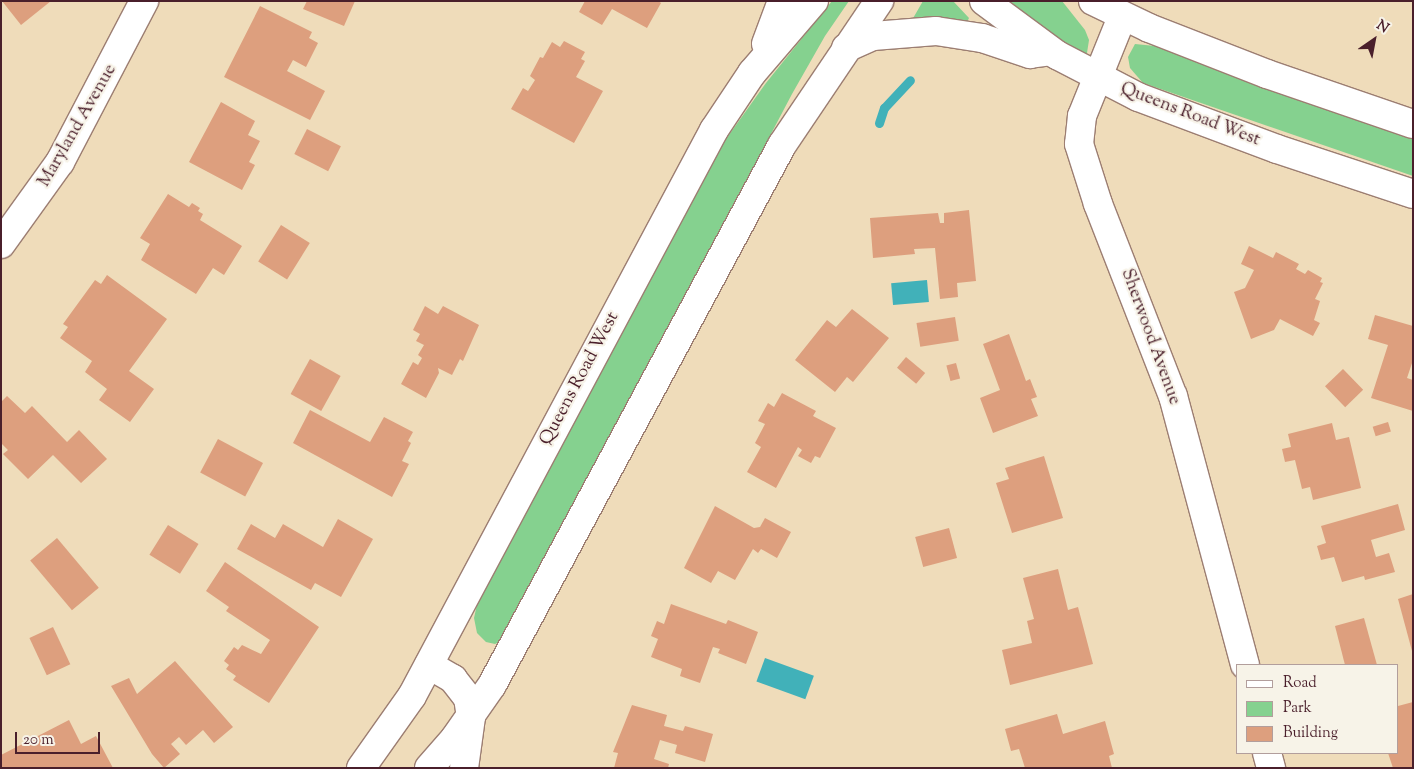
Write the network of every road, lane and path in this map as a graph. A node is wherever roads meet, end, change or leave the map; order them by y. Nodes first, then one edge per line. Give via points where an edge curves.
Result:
1 (144, 1) edge
2 (782, 1) edge
3 (814, 1) edge
4 (879, 1) edge
5 (984, 1) edge
6 (1093, 1) edge
7 (1122, 17) junction
8 (846, 48) junction
9 (1051, 51) junction
10 (1098, 78) junction
11 (742, 87) junction
12 (1413, 124) edge
13 (1413, 194) edge
14 (1, 244) edge
15 (1245, 664) edge
16 (429, 665) junction
17 (471, 717) junction
18 (1267, 754) edge
19 (361, 768) edge
20 (429, 768) edge
21 (464, 768) edge
22 (1271, 768) edge

1 - 14 street, Maryland Avenue via 60,162
2 - 11 street via 773,28
3 - 11 street, Queens Road West
4 - 8 street
5 - 9 street, Queens Road West
6 - 7 street
7 - 10 street, Sherwood Avenue
7 - 12 street via 1276,77
8 - 9 street via 873,36 936,31 982,38 1030,54
8 - 17 street via 782,145 522,633
9 - 10 street, Queens Road West
10 - 13 street, Queens Road West via 1193,118
10 - 15 street, Sherwood Avenue via 1079,129 1082,158 1173,396
11 - 16 street, Queens Road West via 714,130 653,242
16 - 17 street via 462,687
16 - 19 street, Queens Road West via 394,726
17 - 20 street
17 - 21 street
18 - 22 street

